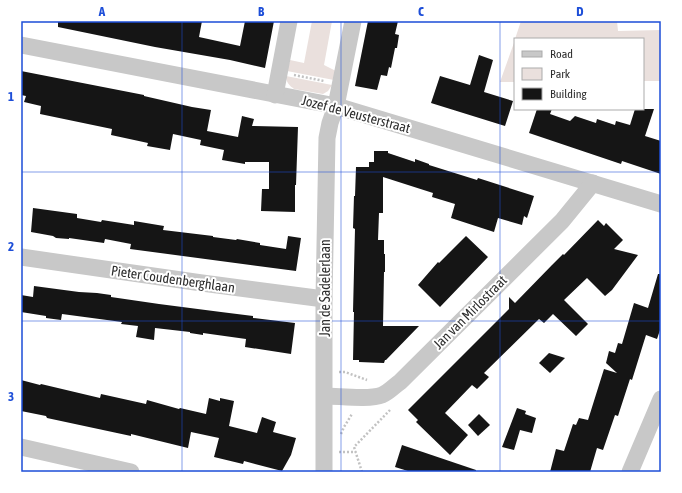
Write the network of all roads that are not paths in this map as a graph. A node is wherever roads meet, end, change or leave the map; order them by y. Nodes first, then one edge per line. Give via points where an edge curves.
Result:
1 (289, 21) edge
2 (353, 21) edge
3 (21, 45) edge
4 (275, 95) junction
5 (336, 106) junction
6 (593, 183) junction
7 (661, 204) edge
8 (21, 257) edge
9 (324, 299) junction
10 (325, 396) junction
11 (661, 399) edge
12 (21, 447) edge
13 (130, 472) edge
14 (324, 472) edge
15 (630, 472) edge

1 - 4 street
2 - 5 street, Jan de Sadelerlaan
3 - 4 street, Jozef de Veusterstraat
4 - 5 street, Jozef de Veusterstraat
5 - 6 street, Jozef de Veusterstraat
5 - 9 street, Jan de Sadelerlaan via 327,138
6 - 7 street, Jozef de Veusterstraat
6 - 10 street, Jan van Mirlostraat via 562,221 400,382 381,395 369,398
8 - 9 street, Pieter Coudenberghlaan
9 - 10 street, Jan de Sadelerlaan
10 - 14 street, Jan de Sadelerlaan
11 - 15 street
12 - 13 street

